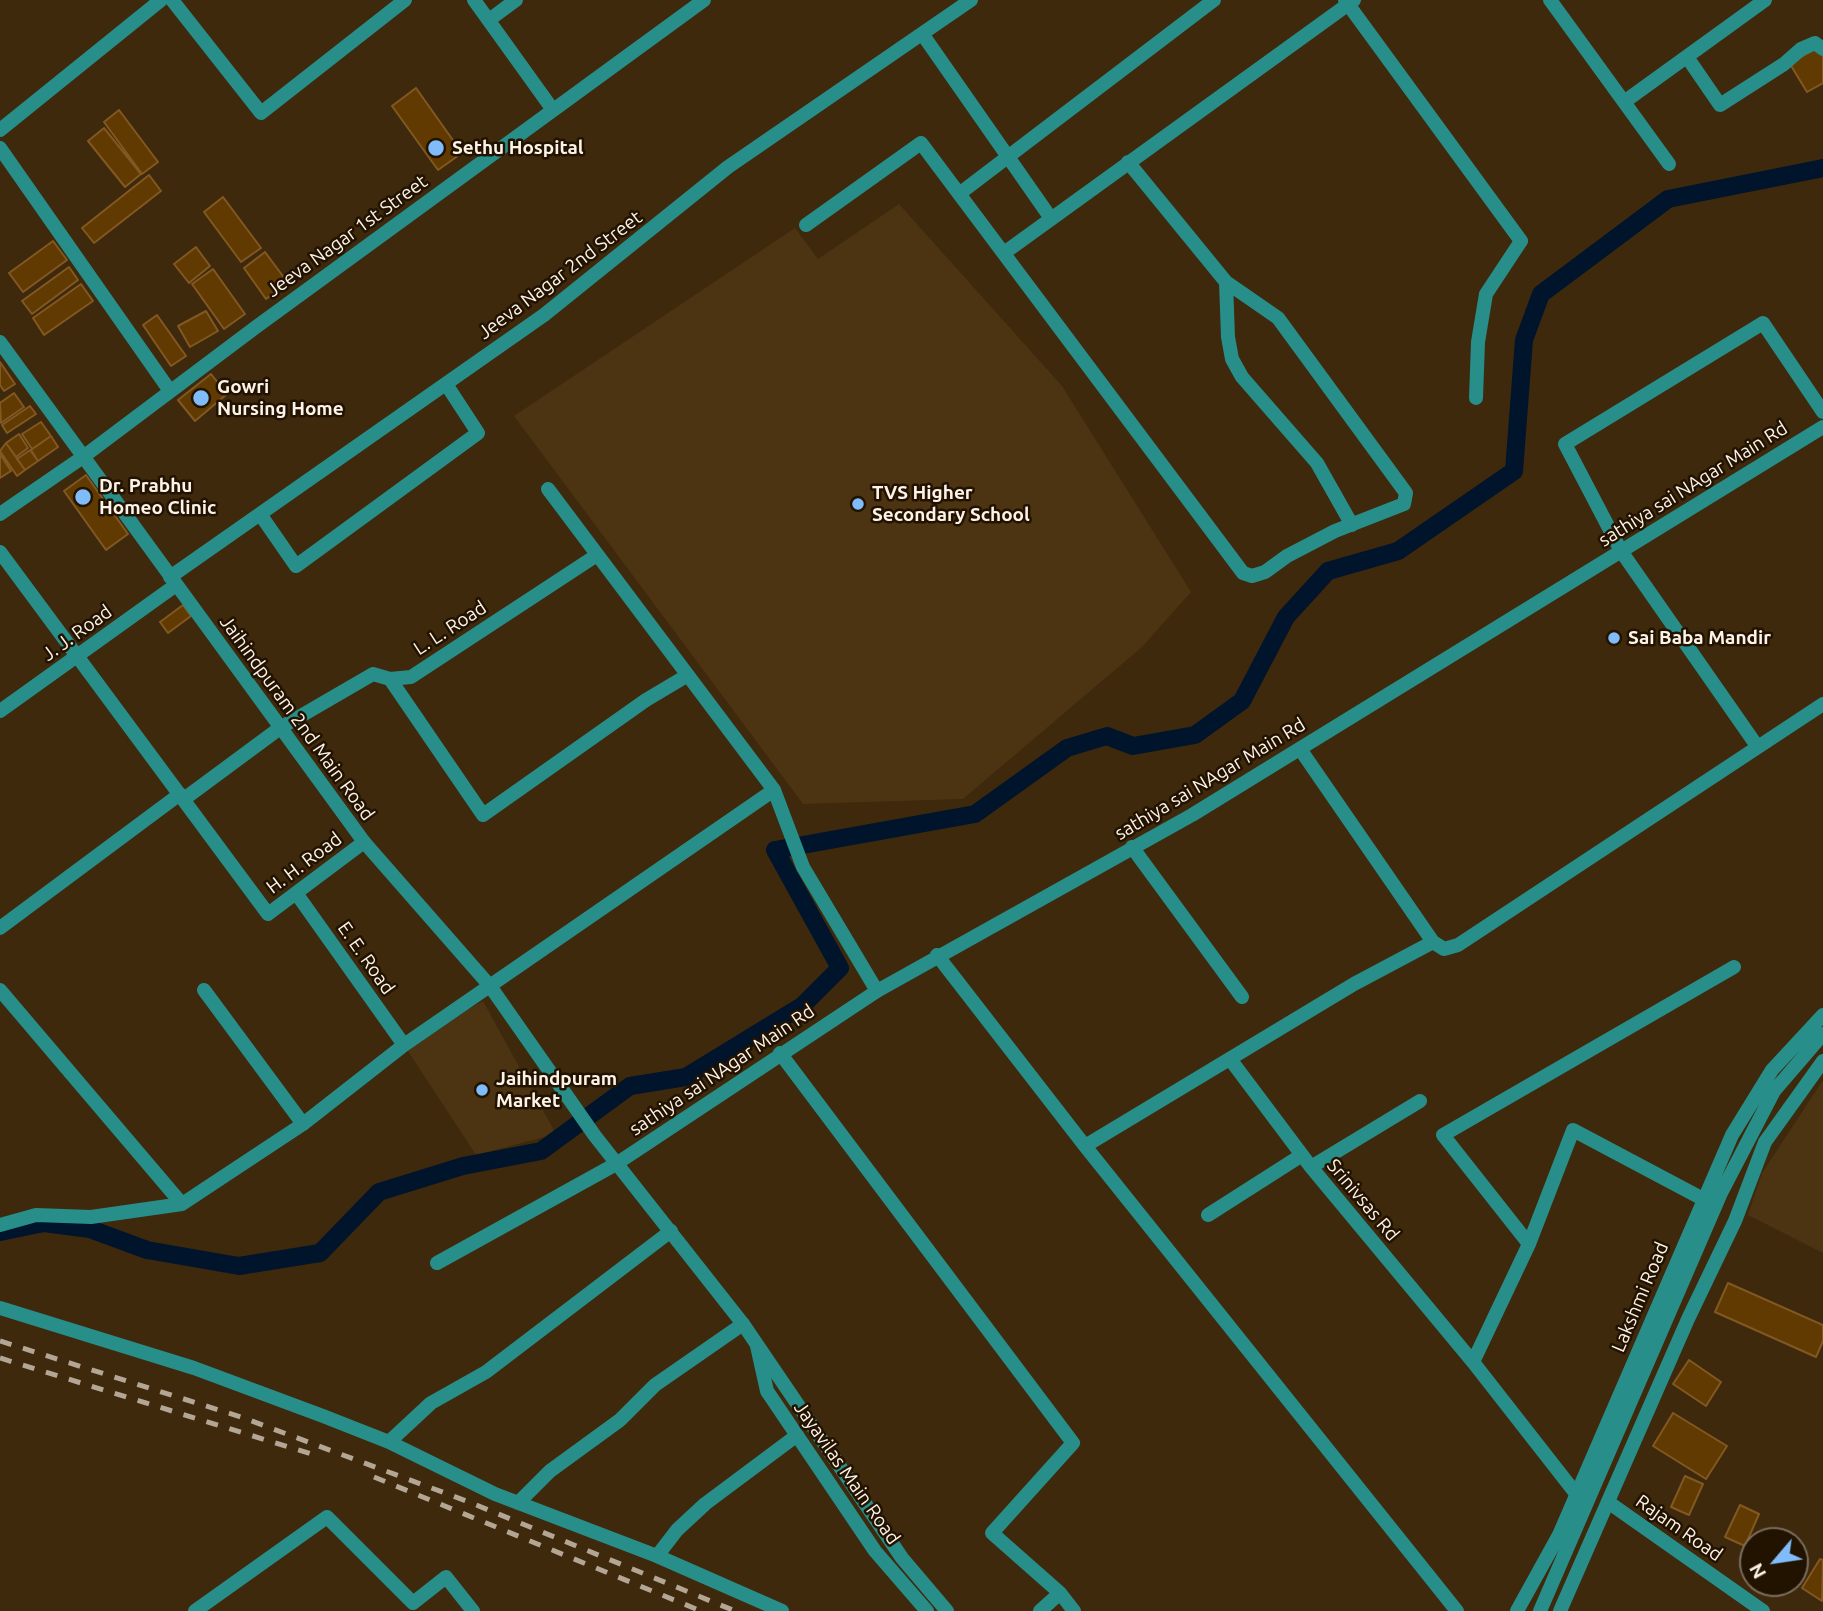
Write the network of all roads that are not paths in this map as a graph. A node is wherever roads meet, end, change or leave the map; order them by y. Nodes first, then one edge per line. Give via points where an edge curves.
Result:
1 (161, 0) edge
2 (172, 0) edge
3 (405, 0) edge
4 (474, 0) edge
5 (516, 0) edge
6 (704, 0) edge
7 (971, 0) edge
8 (1214, 0) edge
9 (1551, 0) edge
10 (1765, 0) edge
11 (1349, 1) edge
12 (489, 20) junction
13 (923, 35) junction
14 (1823, 49) edge
15 (1687, 57) junction
16 (1624, 103) junction
17 (553, 110) junction
18 (0, 130) edge
19 (0, 148) edge
20 (1007, 155) junction
21 (1128, 162) junction
22 (1669, 164) dead end
23 (959, 194) junction
24 (1050, 217) junction
25 (806, 225) dead end
26 (1004, 253) junction
27 (1226, 282) junction
28 (0, 342) edge
29 (446, 384) junction
30 (170, 391) junction
31 (1476, 398) dead end
32 (1823, 412) edge
33 (1823, 426) edge
34 (83, 457) junction
35 (548, 489) dead end
36 (0, 514) edge
37 (260, 514) junction
38 (1352, 525) junction
39 (1621, 551) junction
40 (0, 552) edge
41 (597, 555) junction
42 (173, 581) junction
43 (78, 655) junction
44 (688, 675) junction
45 (390, 679) junction
46 (1823, 704) edge
47 (0, 712) edge
48 (281, 729) junction
49 (1757, 746) junction
50 (1300, 749) junction
51 (774, 790) junction
52 (182, 797) junction
53 (364, 842) junction
54 (1132, 847) junction
55 (296, 892) junction
56 (0, 928) edge
57 (1433, 942) junction
58 (937, 955) junction
59 (1734, 967) dead end
60 (490, 986) junction
61 (204, 990) dead end
62 (877, 991) junction
63 (1242, 997) dead end
64 (3, 1000) edge
65 (1823, 1015) edge
66 (1823, 1034) edge
67 (404, 1045) junction
68 (780, 1053) junction
69 (1230, 1059) junction
70 (1823, 1061) edge
71 (1420, 1101) dead end
72 (303, 1124) junction
73 (595, 1136) joint
74 (1085, 1146) junction
75 (1302, 1155) junction
76 (616, 1164) junction
77 (1311, 1167) junction
78 (1703, 1199) junction
79 (182, 1204) junction
80 (1208, 1215) dead end
81 (0, 1225) edge
82 (671, 1231) junction
83 (1529, 1244) junction
84 (437, 1263) dead end
85 (0, 1308) edge
86 (743, 1324) junction
87 (757, 1346) junction
88 (1473, 1362) junction
89 (796, 1436) junction
90 (389, 1442) junction
91 (1577, 1495) junction
92 (1608, 1502) junction
93 (518, 1503) junction
94 (657, 1556) junction
95 (1060, 1593) junction
96 (416, 1607) edge
97 (195, 1611) edge
98 (473, 1611) edge
99 (782, 1611) edge
100 (927, 1611) edge
101 (947, 1611) edge
102 (1040, 1611) edge
103 (1074, 1611) edge
104 (1457, 1611) edge
105 (1517, 1611) edge
106 (1540, 1611) edge
107 (1560, 1611) edge
108 (1763, 1611) edge

1 - 18 street
2 - 3 street via 261,113
4 - 12 street
5 - 12 street
6 - 17 street, Jeeva Nagar 1st Street
7 - 13 street, Jeeva Nagar 2nd Street
8 - 20 street
9 - 16 street
10 - 15 street
11 - 21 street
11 - 31 street via 1521,241 1486,294
12 - 17 street
13 - 20 street
13 - 29 street, Jeeva Nagar 2nd Street via 729,167 544,315
14 - 15 street via 1815,43 1801,49 1720,105
15 - 16 street
16 - 22 street
17 - 30 street, Jeeva Nagar 1st Street
19 - 30 street
20 - 23 street
20 - 24 street
21 - 24 street
21 - 27 street
23 - 25 street via 921,143
23 - 26 street
24 - 26 street
26 - 38 street via 1243,573 1265,572
27 - 38 street via 1228,337 1242,377 1317,463
27 - 38 street via 1278,318 1406,493 1407,500 1397,509
28 - 34 street, Jaihindpuram 2nd Main Road
29 - 37 street, Jeeva Nagar 2nd Street
29 - 37 street via 478,433 296,566
30 - 34 street, Jeeva Nagar 1st Street
32 - 39 street via 1763,323 1565,444
33 - 39 street, sathiya sai NAgar Main Rd
34 - 36 street, Jeeva Nagar 1st Street
34 - 42 street, Jaihindpuram 2nd Main Road
35 - 41 street
37 - 42 street, Jeeva Nagar 2nd Street
39 - 49 street
39 - 50 street, sathiya sai NAgar Main Rd
40 - 43 street
41 - 44 street
41 - 45 street, L. L. Road via 411,677
42 - 43 street, J. J. Road
42 - 48 street, Jaihindpuram 2nd Main Road
43 - 47 street, J. J. Road
43 - 52 street
44 - 45 street via 483,816
44 - 51 street
45 - 48 street, L. L. Road via 373,674
46 - 49 street
48 - 52 street, L. L. Road
48 - 53 street, Jaihindpuram 2nd Main Road
49 - 57 street via 1458,946 1444,949
50 - 54 street, sathiya sai NAgar Main Rd
50 - 57 street
51 - 60 street
51 - 62 street via 803,867
52 - 55 street, H. H. Road via 268,914
52 - 56 street, L. L. Road
53 - 55 street, H. H. Road
53 - 60 street, Jaihindpuram 2nd Main Road
54 - 58 street, sathiya sai NAgar Main Rd
54 - 63 street
55 - 67 street, E. E. Road
57 - 69 street
58 - 62 street, sathiya sai NAgar Main Rd
58 - 74 street
59 - 83 street via 1443,1135
60 - 67 street
60 - 73 street, Jaihindpuram 2nd Main Road
61 - 72 street
62 - 68 street, sathiya sai NAgar Main Rd
64 - 79 street
65 - 78 street, Lakshmi Road via 1772,1070 1732,1135
66 - 106 street via 1774,1091 1721,1193
67 - 72 street
68 - 76 street, sathiya sai NAgar Main Rd
68 - 95 street via 1073,1443 992,1533
69 - 74 street
69 - 75 street, Srinivsas Rd
70 - 92 street via 1765,1142 1735,1221
71 - 77 street
72 - 79 street
73 - 76 street, Jayavilas Main Road
74 - 104 street
75 - 77 street, Srinivsas Rd
75 - 80 street
76 - 82 street, Jayavilas Main Road
76 - 84 street, sathiya sai NAgar Main Rd
77 - 88 street, Srinivsas Rd
78 - 83 street via 1573,1130
78 - 91 street, Lakshmi Road
79 - 81 street via 94,1217 36,1215
82 - 86 street, Jayavilas Main Road
82 - 90 street via 486,1372 431,1403
83 - 88 street
85 - 90 street via 194,1368
86 - 87 street, Jayavilas Main Road
86 - 93 street via 655,1385 620,1420 550,1471
87 - 89 street, Jayavilas Main Road via 767,1391
87 - 101 street, Jayavilas Main Road via 902,1558
88 - 91 street, Srinivsas Rd
89 - 94 street via 705,1504
89 - 100 street, Jayavilas Main Road via 875,1551
90 - 93 street
91 - 105 street, Lakshmi Road
92 - 107 street
92 - 108 street, Rajam Road
93 - 94 street
94 - 99 street
95 - 102 street
95 - 103 street
96 - 97 street via 327,1517
96 - 98 street via 446,1577

